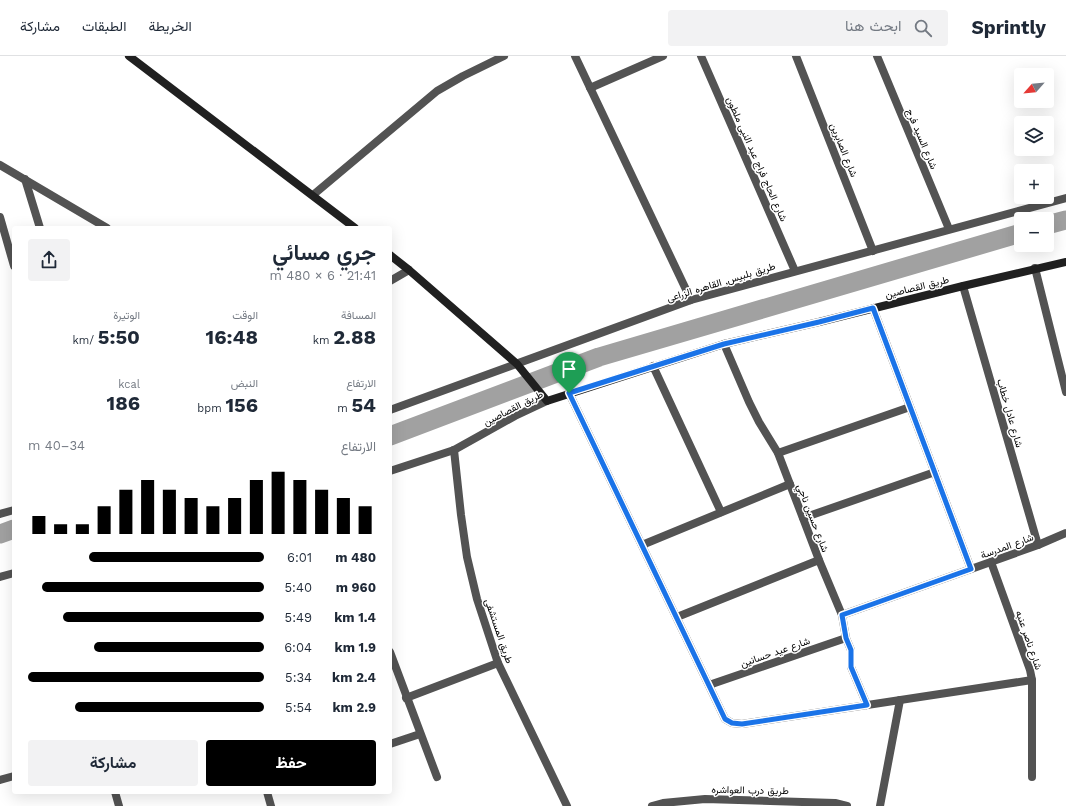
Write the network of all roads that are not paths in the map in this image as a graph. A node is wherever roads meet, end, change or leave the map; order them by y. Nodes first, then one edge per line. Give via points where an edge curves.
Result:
1 (129, 56) edge
2 (504, 56) edge
3 (575, 56) edge
4 (663, 56) edge
5 (701, 56) edge
6 (796, 56) edge
7 (877, 56) edge
8 (590, 88) junction
9 (0, 165) edge
10 (25, 179) junction
11 (313, 195) junction
12 (1066, 198) edge
13 (0, 217) edge
14 (39, 226) edge
15 (104, 226) edge
16 (352, 226) edge
17 (949, 229) junction
18 (873, 250) junction
19 (392, 257) edge
20 (12, 259) edge
21 (1066, 262) edge
22 (1036, 268) junction
23 (409, 270) junction
24 (795, 271) junction
25 (392, 280) edge
26 (963, 286) junction
27 (692, 300) junction
28 (873, 308) junction
29 (724, 344) junction
30 (517, 364) junction
31 (653, 366) junction
32 (1066, 392) edge
33 (569, 393) junction
34 (544, 398) junction
35 (910, 407) junction
36 (392, 409) edge
37 (454, 450) junction
38 (778, 453) junction
39 (392, 470) edge
40 (935, 472) junction
41 (790, 484) junction
42 (12, 511) edge
43 (721, 512) junction
44 (0, 514) edge
45 (803, 518) junction
46 (1066, 533) edge
47 (642, 545) junction
48 (1038, 545) junction
49 (819, 560) junction
50 (991, 562) junction
51 (971, 569) junction
52 (12, 574) edge
53 (0, 577) edge
54 (842, 615) junction
55 (677, 617) junction
56 (846, 638) junction
57 (392, 658) edge
58 (498, 663) junction
59 (1032, 680) junction
60 (709, 685) junction
61 (406, 698) junction
62 (900, 700) junction
63 (867, 705) junction
64 (420, 734) junction
65 (392, 743) edge
66 (1032, 776) dead end
67 (12, 777) edge
68 (437, 777) dead end
69 (0, 780) edge
70 (115, 794) edge
71 (267, 794) edge
72 (706, 803) edge
73 (772, 803) edge
74 (118, 806) edge
75 (270, 806) edge
76 (567, 806) edge
77 (652, 806) edge
78 (847, 806) edge
79 (880, 806) edge

1 - 11 street
2 - 11 street via 436,91
3 - 8 street
4 - 8 street
5 - 24 street, شارع الحاج فراج عبد النبى ملطون
6 - 18 street, شارع الصابرين
7 - 17 street, شارع السيد فرج
8 - 27 street
9 - 10 street
10 - 14 street
10 - 15 street
11 - 16 street
12 - 17 street, طريق بلبيس, القاهره الزراعى
13 - 20 street
17 - 18 street, طريق بلبيس, القاهره الزراعى
18 - 24 street, طريق بلبيس, القاهره الزراعى
19 - 23 street
21 - 22 street, طريق القصاصين
22 - 26 street, طريق القصاصين
22 - 32 street
23 - 25 street
23 - 30 street
24 - 27 street, طريق بلبيس, القاهره الزراعى
26 - 28 street, طريق القصاصين
26 - 48 street, شارع عادل خطاب
27 - 30 street, طريق بلبيس, القاهره الزراعى
28 - 29 street, طريق القصاصين
28 - 35 street
29 - 31 street, طريق القصاصين
29 - 38 street, شارع حسين ناجي via 749,402
30 - 34 street
30 - 36 street, طريق بلبيس, القاهره الزراعى
31 - 33 street, طريق القصاصين
31 - 43 street
33 - 34 street, طريق القصاصين
33 - 47 street
34 - 37 street, طريق القصاصين
35 - 38 street
35 - 40 street
37 - 39 street, طريق القصاصين
37 - 58 street, طريق المستشفى via 467,557 477,599
38 - 41 street, شارع حسين ناجي
40 - 45 street
40 - 51 street
41 - 43 street
41 - 45 street, شارع حسين ناجي
42 - 44 street
43 - 47 street
45 - 49 street, شارع حسين ناجي
46 - 48 street, شارع المدرسة
47 - 55 street
48 - 50 street, شارع المدرسة
49 - 54 street, شارع حسين ناجي
49 - 55 street
50 - 51 street, شارع المدرسة
50 - 59 street, شارع ناصر عنبه
51 - 54 street, شارع المدرسة
52 - 53 street
54 - 56 street, شارع حسين ناجي
55 - 60 street
56 - 60 street, شارع عيد حسانين
56 - 63 street, شارع حسين ناجي via 851,650 851,667
57 - 61 street
58 - 61 street
58 - 76 street, طريق المستشفى
59 - 62 street
59 - 66 street, شارع ناصر عنبه
60 - 63 street via 725,719 737,724
61 - 64 street
62 - 63 street
62 - 79 street
64 - 65 street
64 - 68 street
67 - 69 street
70 - 74 street
71 - 75 street
72 - 73 street, طريق درب العواشره
72 - 77 street, طريق درب العواشره via 663,803
73 - 78 street, طريق درب العواشره via 835,803

